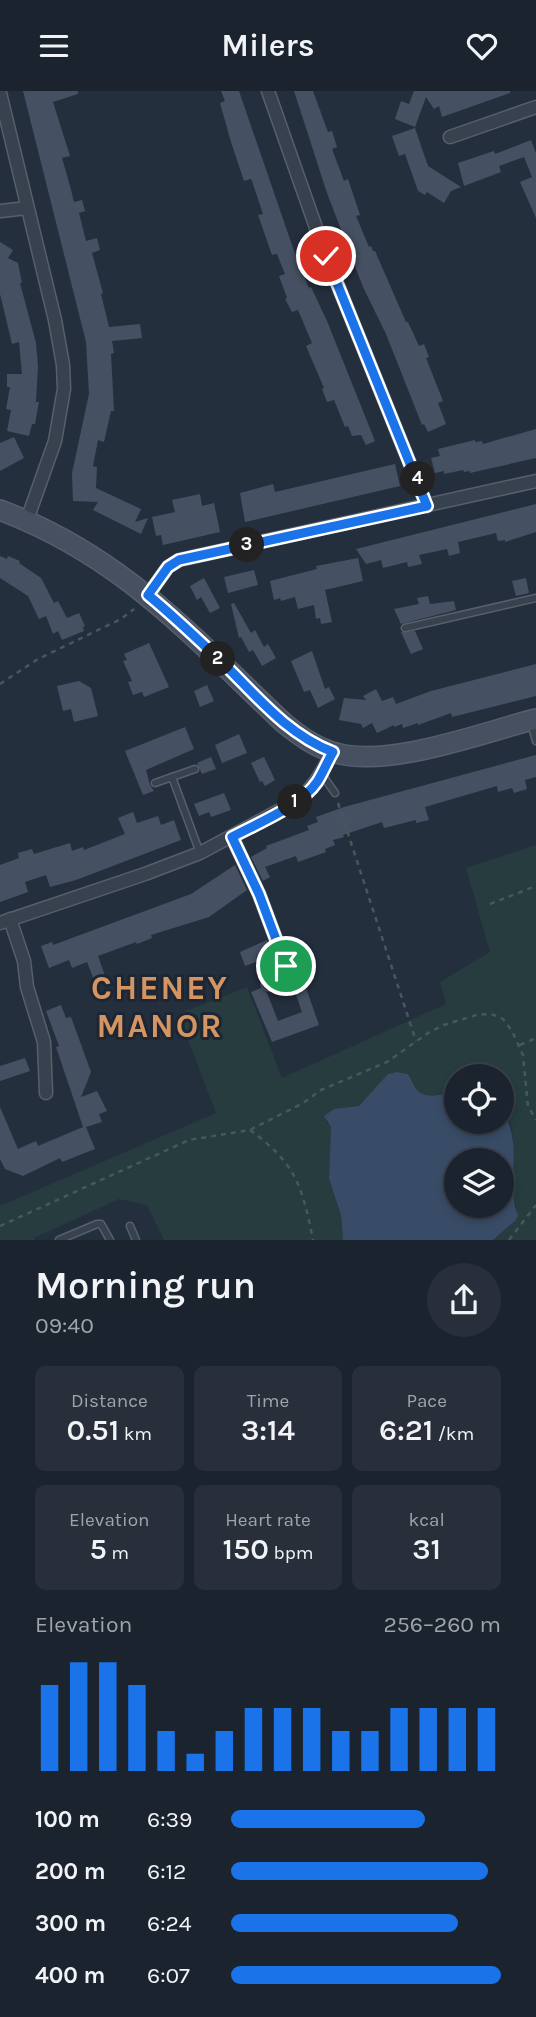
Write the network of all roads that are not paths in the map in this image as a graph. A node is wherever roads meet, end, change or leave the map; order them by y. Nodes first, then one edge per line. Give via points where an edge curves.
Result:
1 (268, 91) edge
2 (0, 93) edge
3 (536, 107) edge
4 (450, 137) dead end
5 (27, 208) junction
6 (0, 211) edge
7 (536, 481) edge
8 (427, 506) junction
9 (0, 510) edge
10 (27, 520) junction
11 (148, 595) junction
12 (536, 598) edge
13 (405, 628) dead end
14 (533, 720) edge
15 (536, 741) edge
16 (333, 752) junction
17 (195, 769) dead end
18 (321, 773) junction
19 (172, 777) junction
20 (155, 783) dead end
21 (335, 793) road end
22 (232, 837) junction
23 (201, 853) junction
24 (5, 921) edge
25 (268, 984) dead end
26 (46, 1093) dead end
27 (130, 1226) dead end
28 (77, 1236) edge
29 (58, 1240) edge
30 (110, 1240) edge
31 (136, 1240) edge

1 - 8 street via 326,256
2 - 5 street
3 - 4 street
5 - 6 street
5 - 10 street via 57,329 64,389 55,441
7 - 8 street
8 - 11 street via 179,560 168,567
9 - 10 main road
10 - 11 main road via 104,562
11 - 16 main road via 285,724
12 - 13 lane
14 - 15 lane
14 - 16 main road via 396,755 374,758
16 - 18 street
17 - 19 lane
18 - 21 lane
18 - 22 street via 297,801
19 - 20 lane
19 - 23 lane
22 - 23 street
22 - 25 street via 286,966 282,978
23 - 24 street
24 - 26 street via 19,944 44,1042
27 - 31 lane
28 - 29 lane
28 - 30 lane via 100,1224

